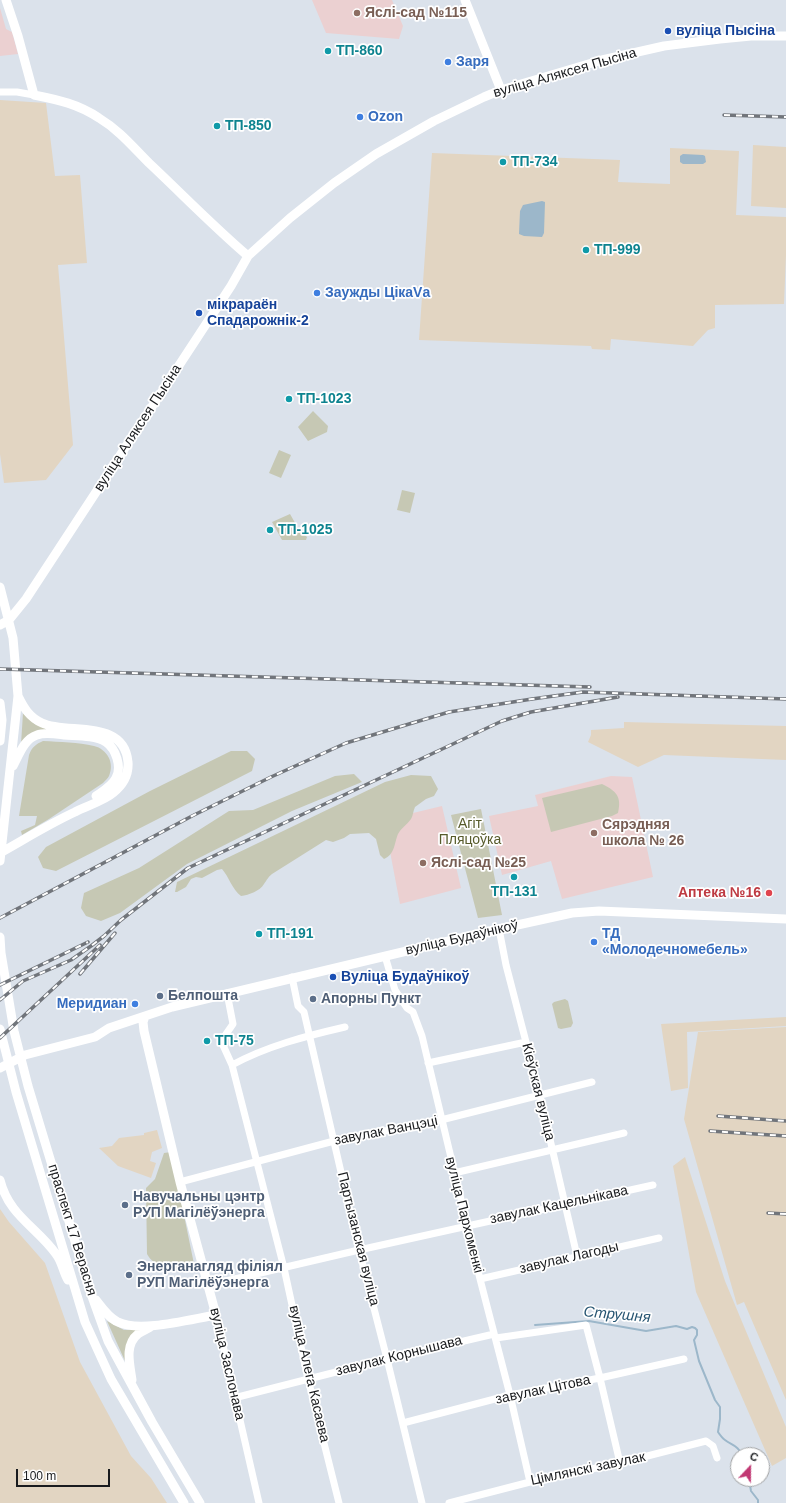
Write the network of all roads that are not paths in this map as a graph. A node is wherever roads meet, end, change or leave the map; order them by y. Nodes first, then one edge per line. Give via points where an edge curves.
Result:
1 (6, 0) edge
2 (465, 0) edge
3 (786, 36) edge
4 (501, 90) junction
5 (0, 92) edge
6 (34, 95) junction
7 (248, 256) junction
8 (1, 591) edge
9 (26, 599) junction
10 (9, 620) junction
11 (0, 625) edge
12 (18, 696) junction
13 (0, 703) edge
14 (0, 741) edge
15 (10, 772) junction
16 (74, 812) junction
17 (0, 853) edge
18 (0, 861) edge
19 (786, 919) edge
20 (499, 929) junction
21 (0, 936) edge
22 (385, 956) junction
23 (292, 977) junction
24 (227, 993) junction
25 (145, 1016) junction
26 (345, 1026) dead end
27 (0, 1029) edge
28 (310, 1035) junction
29 (526, 1042) junction
30 (428, 1063) junction
31 (232, 1065) junction
32 (0, 1068) edge
33 (592, 1082) dead end
34 (540, 1096) junction
35 (441, 1120) junction
36 (624, 1133) dead end
37 (334, 1140) junction
38 (552, 1150) junction
39 (256, 1161) junction
40 (454, 1173) junction
41 (0, 1180) edge
42 (180, 1182) junction
43 (652, 1185) dead end
44 (564, 1204) junction
45 (467, 1225) junction
46 (659, 1238) dead end
47 (359, 1250) junction
48 (577, 1256) junction
49 (284, 1268) junction
50 (480, 1279) junction
51 (209, 1285) junction
52 (90, 1291) junction
53 (78, 1296) junction
54 (216, 1315) junction
55 (153, 1326) junction
56 (495, 1336) junction
57 (388, 1358) junction
58 (684, 1359) dead end
59 (600, 1378) junction
60 (308, 1379) junction
61 (132, 1386) junction
62 (510, 1395) junction
63 (234, 1398) junction
64 (403, 1423) junction
65 (717, 1458) dead end
66 (620, 1463) junction
67 (530, 1482) junction
68 (184, 1503) edge
69 (200, 1503) edge
70 (259, 1503) edge
71 (339, 1503) edge
72 (422, 1503) edge
73 (449, 1503) edge

1 - 6 main road
2 - 4 main road
3 - 4 main road, вуліца Аляксея Пысіна via 720,39 664,46 602,60
4 - 7 main road, вуліца Аляксея Пысіна via 434,121 376,154 295,214
5 - 6 street
6 - 7 main road via 70,103 117,130
7 - 9 main road, вуліца Аляксея Пысіна via 231,286
8 - 9 main road via 10,602 17,604
8 - 10 main road
9 - 10 main road, вуліца Аляксея Пысіна
10 - 11 main road, вуліца Аляксея Пысіна
10 - 12 main road
12 - 15 main road
12 - 16 main road via 26,712 40,722 49,726 96,730 108,734 120,742 127,754 129,769 124,783 112,794
13 - 14 main road
15 - 16 main road via 23,748 37,735 49,733 94,737 106,742 116,755 116,777 107,789
15 - 18 main road
16 - 17 main road
19 - 20 main road, вуліца Будаўнікоў via 594,911 572,913
20 - 22 main road, вуліца Будаўнікоў
20 - 29 street, Кіеўская вуліца
21 - 52 main road, праспект 17 Верасня via 14,1031
22 - 23 main road, вуліца Будаўнікоў
22 - 30 street, вуліца Пархоменкі via 395,990 407,1008 413,1012 419,1025
23 - 24 main road, вуліца Будаўнікоў
23 - 28 street, Партызанская вуліца via 298,1006 304,1012
24 - 25 main road, вуліца Будаўнікоў
24 - 31 street, вуліца Алега Касаева via 233,1024 222,1043
25 - 32 main road, вуліца Будаўнікоў via 109,1028 95,1037 25,1055
25 - 42 main road, вуліца Заслонава via 144,1031
26 - 28 street
27 - 53 main road, праспект 17 Верасня via 16,1092
28 - 31 street
28 - 37 street, Партызанская вуліца
29 - 30 street
29 - 34 street, Кіеўская вуліца
30 - 35 street, вуліца Пархоменкі
31 - 39 street, вуліца Алега Касаева
33 - 34 street, завулак Ванцэці
34 - 35 street, завулак Ванцэці
34 - 38 street, Кіеўская вуліца
35 - 37 street, завулак Ванцэці
35 - 40 street, вуліца Пархоменкі
36 - 38 street
37 - 39 street, завулак Ванцэці
37 - 47 street, Партызанская вуліца
38 - 40 street
38 - 44 street, Кіеўская вуліца
39 - 42 street, завулак Ванцэці
39 - 49 street, вуліца Алега Касаева
40 - 45 street, вуліца Пархоменкі
41 - 53 main road via 10,1204 57,1254 66,1277
42 - 51 main road, вуліца Заслонава
43 - 44 street, завулак Кацельнікава
44 - 45 street, завулак Кацельнікава
44 - 48 street, Кіеўская вуліца
45 - 47 street, завулак Кацельнікава
45 - 50 street, вуліца Пархоменкі
46 - 48 street, завулак Лагоды
47 - 49 street, завулак Кацельнікава
47 - 57 street, Партызанская вуліца
48 - 50 street, завулак Лагоды
49 - 51 street, завулак Кацельнікава
49 - 60 street, вуліца Алега Касаева
50 - 56 street, вуліца Пархоменкі
51 - 54 main road, вуліца Заслонава
52 - 55 main road via 105,1312 117,1322 131,1326
52 - 61 main road, праспект 17 Верасня via 108,1341
53 - 68 main road, праспект 17 Верасня via 85,1322 111,1379
54 - 55 main road
54 - 63 street, вуліца Заслонава
55 - 61 main road via 137,1334 130,1346
56 - 57 street, завулак Корнышава
56 - 59 street, завулак Корнышава via 586,1324
56 - 62 street, вуліца Пархоменкі
57 - 60 street, завулак Корнышава
57 - 64 street, Партызанская вуліца
58 - 59 street, завулак Цітова
59 - 62 street, завулак Цітова
59 - 66 street
60 - 63 street, завулак Корнышава
60 - 71 street, вуліца Алега Касаева
61 - 69 main road, праспект 17 Верасня
62 - 64 street, завулак Цітова
62 - 67 street, вуліца Пархоменкі
63 - 70 street, вуліца Заслонава
64 - 72 street, Партызанская вуліца
65 - 66 street, Цімлянскі завулак via 713,1446 706,1441
66 - 67 street, Цімлянскі завулак
67 - 73 street, Цімлянскі завулак

